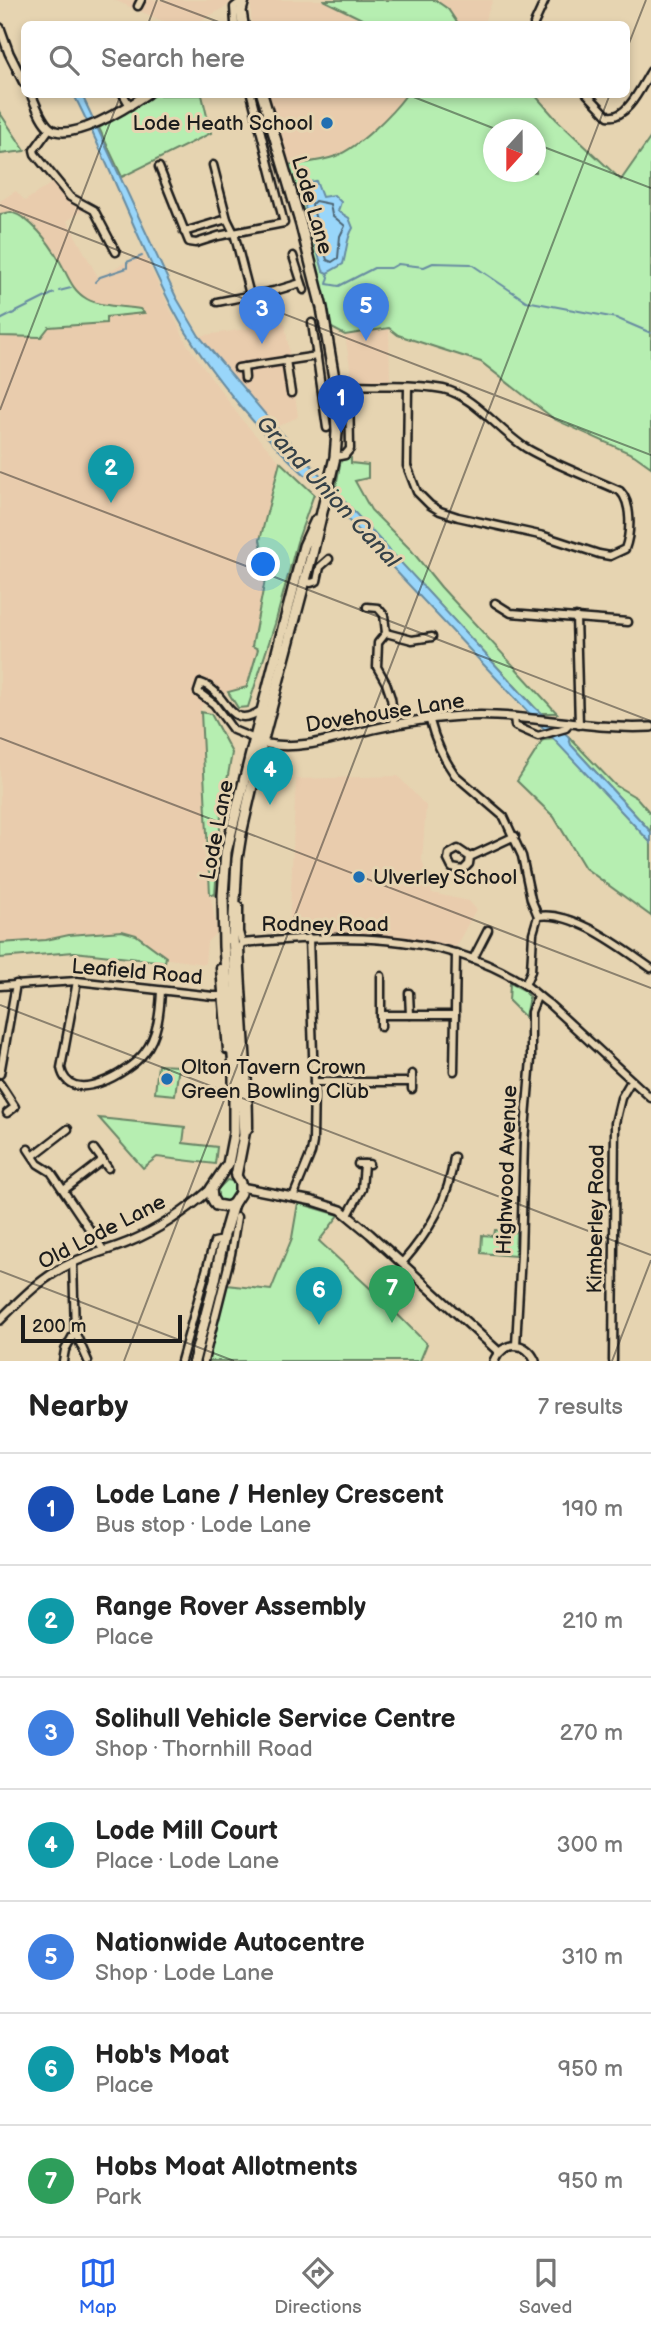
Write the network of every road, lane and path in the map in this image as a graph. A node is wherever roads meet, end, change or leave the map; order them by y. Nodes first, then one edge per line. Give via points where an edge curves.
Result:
1 (244, 0) edge
2 (545, 0) edge
3 (235, 21) edge
4 (243, 21) edge
5 (535, 21) edge
6 (0, 28) edge
7 (651, 71) edge
8 (21, 77) edge
9 (33, 98) edge
10 (125, 98) edge
11 (141, 98) edge
12 (252, 98) edge
13 (263, 98) edge
14 (591, 98) edge
15 (130, 106) junction
16 (270, 119) junction
17 (259, 125) junction
18 (50, 128) junction
19 (213, 165) dead end
20 (159, 167) dead end
21 (227, 219) junction
22 (184, 232) junction
23 (234, 233) junction
24 (117, 252) dead end
25 (293, 256) dead end
26 (250, 295) junction
27 (216, 303) dead end
28 (312, 323) dead end
29 (328, 343) junction
30 (315, 345) junction
31 (317, 356) junction
32 (286, 360) junction
33 (331, 365) junction
34 (319, 366) junction
35 (246, 377) dead end
36 (335, 384) junction
37 (349, 386) junction
38 (408, 387) junction
39 (291, 393) dead end
40 (327, 428) dead end
41 (335, 457) junction
42 (329, 559) dead end
43 (300, 580) junction
44 (495, 603) dead end
45 (371, 605) dead end
46 (576, 617) junction
47 (628, 623) dead end
48 (386, 634) junction
49 (432, 638) dead end
50 (263, 709) junction
51 (514, 717) junction
52 (430, 720) junction
53 (568, 724) junction
54 (394, 725) junction
55 (579, 725) junction
56 (651, 727) edge
57 (259, 741) junction
58 (515, 836) junction
59 (470, 857) dead end
60 (235, 885) junction
61 (538, 916) junction
62 (488, 930) dead end
63 (309, 938) junction
64 (242, 943) junction
65 (456, 953) junction
66 (473, 959) junction
67 (220, 968) dead end
68 (651, 968) edge
69 (381, 976) dead end
70 (77, 981) junction
71 (16, 984) junction
72 (525, 985) junction
73 (0, 986) edge
74 (161, 991) junction
75 (409, 993) dead end
76 (229, 996) junction
77 (537, 997) junction
78 (381, 1015) junction
79 (410, 1015) junction
80 (455, 1015) junction
81 (381, 1027) dead end
82 (454, 1071) dead end
83 (0, 1074) edge
84 (631, 1080) junction
85 (314, 1082) junction
86 (412, 1082) dead end
87 (0, 1084) edge
88 (651, 1098) edge
89 (7, 1113) dead end
90 (68, 1129) dead end
91 (244, 1135) junction
92 (94, 1149) dead end
93 (454, 1157) dead end
94 (103, 1160) junction
95 (364, 1164) dead end
96 (108, 1168) dead end
97 (222, 1176) junction
98 (236, 1177) junction
99 (241, 1187) junction
100 (211, 1189) junction
101 (64, 1190) junction
102 (293, 1197) junction
103 (233, 1204) junction
104 (190, 1205) junction
105 (218, 1205) junction
106 (348, 1215) junction
107 (237, 1217) dead end
108 (223, 1237) junction
109 (104, 1251) junction
110 (73, 1262) junction
111 (402, 1263) junction
112 (0, 1320) edge
113 (75, 1332) junction
114 (516, 1345) junction
115 (499, 1352) junction
116 (63, 1361) edge
117 (88, 1361) edge
118 (181, 1361) edge
119 (194, 1361) edge
120 (204, 1361) edge
121 (494, 1361) edge
122 (535, 1361) edge
123 (613, 1361) edge

1 - 3 street via 234,7
1 - 4 main road
2 - 5 street
6 - 8 street
7 - 14 street via 617,116 608,116
9 - 18 street
10 - 15 street
11 - 15 street
12 - 17 street, Lode Lane
13 - 16 main road, Lode Lane
15 - 18 street via 71,133
16 - 17 street
16 - 29 main road, Lode Lane via 313,270
17 - 23 street, Lode Lane via 284,223
18 - 24 street via 35,154 70,197 94,210
19 - 21 street
20 - 22 street
21 - 22 street
21 - 23 street
22 - 23 street via 192,244
23 - 26 street
25 - 26 street, Lode Lane via 302,287
26 - 27 street
28 - 30 street
29 - 30 street
29 - 33 main road, Lode Lane
30 - 31 street
31 - 32 street
31 - 34 street
32 - 35 street via 241,367
32 - 39 street
33 - 34 street
33 - 36 main road, Lode Lane
34 - 40 street
36 - 37 street
36 - 41 main road, Lode Lane
37 - 38 street
37 - 41 street, Lode Lane via 350,449
38 - 38 street via 407,466 417,492 430,505 458,517 600,554 610,556 625,549 628,503 620,491 524,447 454,393
41 - 43 main road, Lode Lane
42 - 43 street via 320,567 317,581
43 - 50 main road, Lode Lane
43 - 57 main road, Lode Lane
44 - 46 street via 511,613
45 - 48 street via 383,610
46 - 47 street
46 - 55 street
48 - 49 street via 412,640 423,635
48 - 54 street via 378,643 377,667 391,698
50 - 57 main road, Lode Lane
50 - 57 street via 251,717 234,715 216,692 201,683 198,692 214,704 233,730
51 - 52 street, Dovehouse Lane
51 - 53 street, Dovehouse Lane
51 - 53 street via 515,726 540,736
52 - 54 street, Dovehouse Lane
52 - 58 street via 438,747 455,775 498,811
53 - 55 street, Dovehouse Lane
54 - 57 street, Dovehouse Lane via 295,746
55 - 56 street, Dovehouse Lane
57 - 60 main road, Lode Lane
57 - 76 main road, Lode Lane via 226,852 223,895
58 - 59 street
58 - 61 street
60 - 64 street, Lode Lane
60 - 76 main road, Lode Lane
61 - 68 street via 556,916 582,925
61 - 72 street
62 - 66 street
63 - 64 street, Rodney Road
63 - 65 street, Rodney Road via 384,940
63 - 85 street
64 - 91 street, Lode Lane via 249,1106 249,1129
65 - 66 street, Rodney Road
65 - 80 street
66 - 72 street, Rodney Road
67 - 76 street
69 - 78 street
70 - 71 street, Leafield Road
70 - 74 street, Leafield Road
70 - 74 street via 61,1068 69,1082 80,1086 117,1076 144,1054 158,1024
71 - 73 street, Leafield Road
71 - 83 street
72 - 77 street, Rodney Road
74 - 76 street, Leafield Road
75 - 79 street
76 - 91 main road, Lode Lane
76 - 97 main road, Lode Lane via 234,1133
77 - 84 street, Rodney Road
77 - 114 street, Highwood Avenue via 531,1012
78 - 79 street
78 - 81 street
79 - 80 street
80 - 82 street
84 - 88 street, Rodney Road
84 - 123 street, Kimberley Road via 615,1123
85 - 86 street
85 - 102 street via 311,1153
87 - 89 street via 15,1107
90 - 101 street via 31,1152
91 - 98 main road, Lode Lane
92 - 94 street
93 - 111 street via 441,1207
94 - 96 street
94 - 101 street
95 - 106 street via 362,1189
97 - 98 main road
97 - 100 main road
98 - 99 main road
99 - 102 street
99 - 103 main road
100 - 104 street, Old Lode Lane
100 - 105 main road
101 - 109 street
102 - 106 street via 329,1205
103 - 105 main road
103 - 108 main road
104 - 105 street, Old Lode Lane
104 - 109 street, Old Lode Lane via 142,1236
105 - 108 main road
106 - 111 street
107 - 120 street
108 - 118 street via 214,1242
108 - 119 main road
109 - 110 street, Old Lode Lane
110 - 112 street, Old Lode Lane via 35,1285
110 - 113 street
111 - 115 street
113 - 116 street
113 - 117 street
114 - 115 street
114 - 122 street via 528,1349
115 - 121 street

